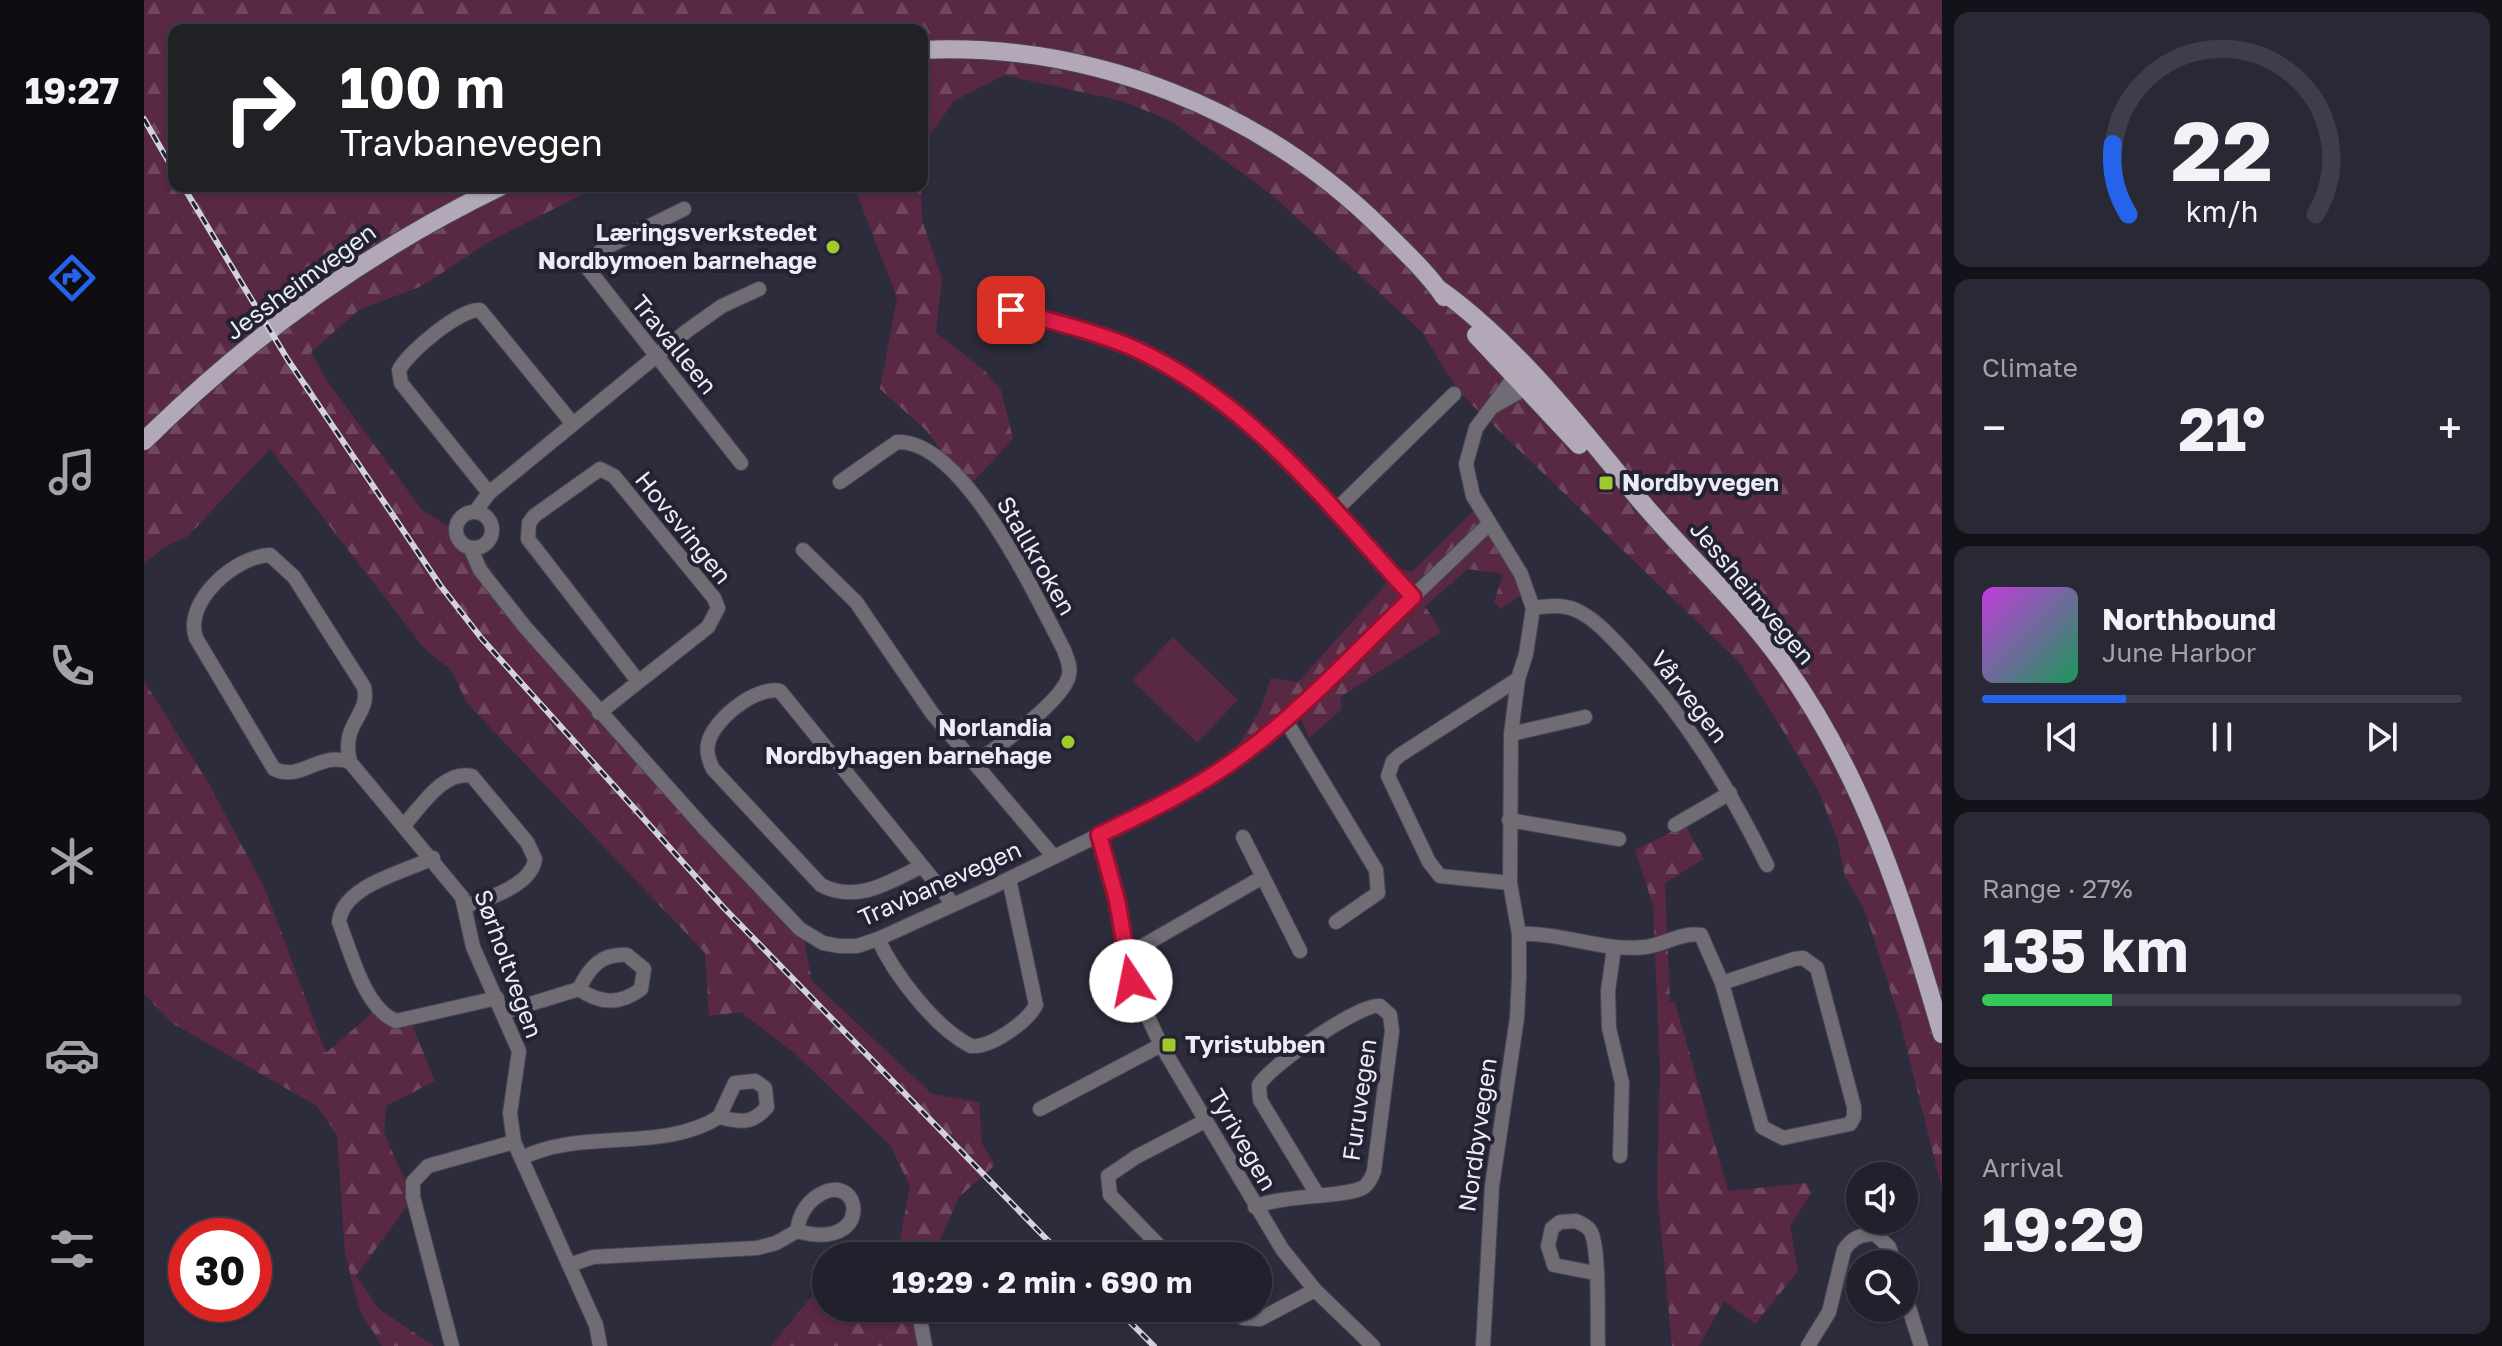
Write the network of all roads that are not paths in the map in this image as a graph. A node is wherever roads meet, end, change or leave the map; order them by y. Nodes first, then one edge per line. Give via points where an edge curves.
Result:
1 (928, 50) edge
2 (490, 192) edge
3 (684, 209) dead end
4 (759, 289) dead end
5 (1011, 310) dead end
6 (655, 357) junction
7 (1523, 380) junction
8 (1454, 394) dead end
9 (573, 424) junction
10 (144, 441) edge
11 (741, 463) dead end
12 (840, 482) dead end
13 (489, 493) junction
14 (1337, 509) junction
15 (475, 512) junction
16 (1488, 525) junction
17 (471, 549) junction
18 (803, 550) dead end
19 (1413, 597) junction
20 (1533, 608) junction
21 (1518, 679) junction
22 (638, 681) junction
23 (599, 713) junction
24 (1585, 717) dead end
25 (1285, 719) junction
26 (1511, 734) junction
27 (350, 762) junction
28 (977, 762) junction
29 (1730, 793) junction
30 (1509, 820) junction
31 (404, 825) junction
32 (1675, 825) dead end
33 (1099, 835) junction
34 (1243, 837) dead end
35 (1619, 839) dead end
36 (1054, 857) junction
37 (433, 858) junction
38 (1767, 865) dead end
39 (922, 866) junction
40 (1261, 878) junction
41 (1009, 879) junction
42 (1510, 883) junction
43 (953, 904) junction
44 (464, 906) junction
45 (1336, 922) dead end
46 (1519, 934) junction
47 (878, 939) junction
48 (1614, 948) junction
49 (1300, 951) dead end
50 (1125, 956) junction
51 (1722, 983) junction
52 (579, 989) dead end
53 (497, 998) junction
54 (504, 1012) junction
55 (1942, 1034) edge
56 (1161, 1045) junction
57 (1040, 1109) dead end
58 (719, 1117) dead end
59 (1205, 1121) junction
60 (514, 1142) junction
61 (1620, 1156) dead end
62 (522, 1158) junction
63 (1317, 1194) junction
64 (1255, 1207) junction
65 (797, 1231) dead end
66 (1155, 1242) edge
67 (1890, 1250) edge
68 (569, 1265) junction
69 (1595, 1273) dead end
70 (1315, 1290) junction
71 (1272, 1313) edge
72 (921, 1322) edge
73 (1913, 1322) edge
74 (452, 1346) edge
75 (600, 1346) edge
76 (925, 1346) edge
77 (1373, 1346) edge
78 (1483, 1346) edge
79 (1598, 1346) edge
80 (1808, 1346) edge
81 (1921, 1346) edge

1 - 7 main road, Jessheimvegen via 995,51 1125,75 1251,129 1326,180 1370,218
2 - 10 main road, Jessheimvegen via 408,235 316,295 215,375
3 - 6 street, Travalleen via 603,249 590,262 593,278
4 - 6 street via 722,306
5 - 14 street via 1120,342 1171,368 1249,423
6 - 9 street
6 - 11 street, Travalleen
7 - 16 street, Nordbyvegen via 1472,436 1468,484
7 - 55 main road, Jessheimvegen via 1611,462 1756,628 1828,732 1888,858
8 - 14 street
9 - 13 street
9 - 13 street via 480,310 463,313 409,356 399,370 401,383
12 - 28 street, Stallkroken via 897,442 908,441 945,466 1005,537 1064,650 1069,664 1066,682 1019,730
13 - 15 street
14 - 19 street
15 - 17 street via 462,516 456,528 459,541
15 - 17 street via 489,520 491,537
16 - 19 street, Travbanevegen
16 - 20 street, Nordbyvegen via 1521,574
17 - 23 street, Travbanevegen via 480,570
18 - 28 street via 856,602 918,695
19 - 25 street, Travbanevegen
20 - 21 street, Nordbyvegen
20 - 29 street, Vårvegen via 1572,608 1604,629 1665,697
21 - 26 street, Nordbyvegen
21 - 42 street via 1400,755 1388,776 1440,876
22 - 22 street, Hovsvingen via 708,627 718,608 614,476 600,469 534,516 526,531
22 - 23 street, Hovsvingen
23 - 47 street, Travbanevegen via 800,929 839,946
24 - 26 street
25 - 33 street, Travbanevegen via 1196,786
25 - 45 street via 1376,870 1378,893
26 - 30 street, Nordbyvegen
27 - 27 street via 347,736 365,703 362,681 286,566 270,555 243,561 196,608 196,638 274,769 296,773 329,758
27 - 31 street, Sørholtvegen
28 - 36 street
29 - 32 street
29 - 38 street, Vårvegen
30 - 35 street
30 - 42 street, Nordbyvegen
31 - 37 street, Sørholtvegen
31 - 44 street via 449,778 464,774 472,776 527,842 535,859 529,874 484,901
33 - 36 street, Travbanevegen
33 - 50 street, Tyrivegen
34 - 40 street
36 - 41 street, Travbanevegen
37 - 44 street, Sørholtvegen
37 - 53 street via 361,890 340,910 339,922 371,998 381,1013 396,1021
39 - 39 street via 780,691 756,694 712,734 707,749 713,769 821,885 845,894 861,893
39 - 43 street
40 - 49 street
40 - 50 street
41 - 43 street, Travbanevegen
41 - 47 street via 1036,1005 1024,1020 984,1044 963,1042 938,1019 888,961
42 - 46 street, Nordbyvegen
43 - 47 street, Travbanevegen
44 - 53 street, Sørholtvegen via 473,947
46 - 48 street
46 - 78 street, Nordbyvegen via 1517,1018 1492,1186
48 - 51 street via 1701,935
48 - 61 street via 1609,1028 1622,1083
50 - 56 street, Tyrivegen via 1137,998
51 - 51 street via 1762,1127 1783,1138 1850,1124 1854,1107 1817,968 1803,958 1794,959
52 - 54 street
53 - 54 street, Sørholtvegen
54 - 60 street, Sørholtvegen via 519,1051 510,1113
56 - 57 street
56 - 59 street, Tyrivegen
58 - 62 street via 692,1129 562,1147
59 - 64 street, Tyrivegen
59 - 66 street via 1108,1176 1110,1195
60 - 62 street, Sørholtvegen
60 - 74 street via 428,1166 413,1182
62 - 68 street, Sørholtvegen
63 - 63 street, Furuvegen via 1365,1186 1374,1171 1392,1031 1390,1015 1380,1006 1364,1009 1285,1059 1259,1085 1260,1100
63 - 64 street, Furuvegen via 1271,1199
64 - 70 street, Tyrivegen
65 - 68 street via 757,1248 593,1257
67 - 80 street via 1875,1234 1850,1242 1829,1312
68 - 75 street, Sørholtvegen
69 - 79 street
70 - 71 street
70 - 77 street, Tyrivegen
72 - 76 street
73 - 81 street

